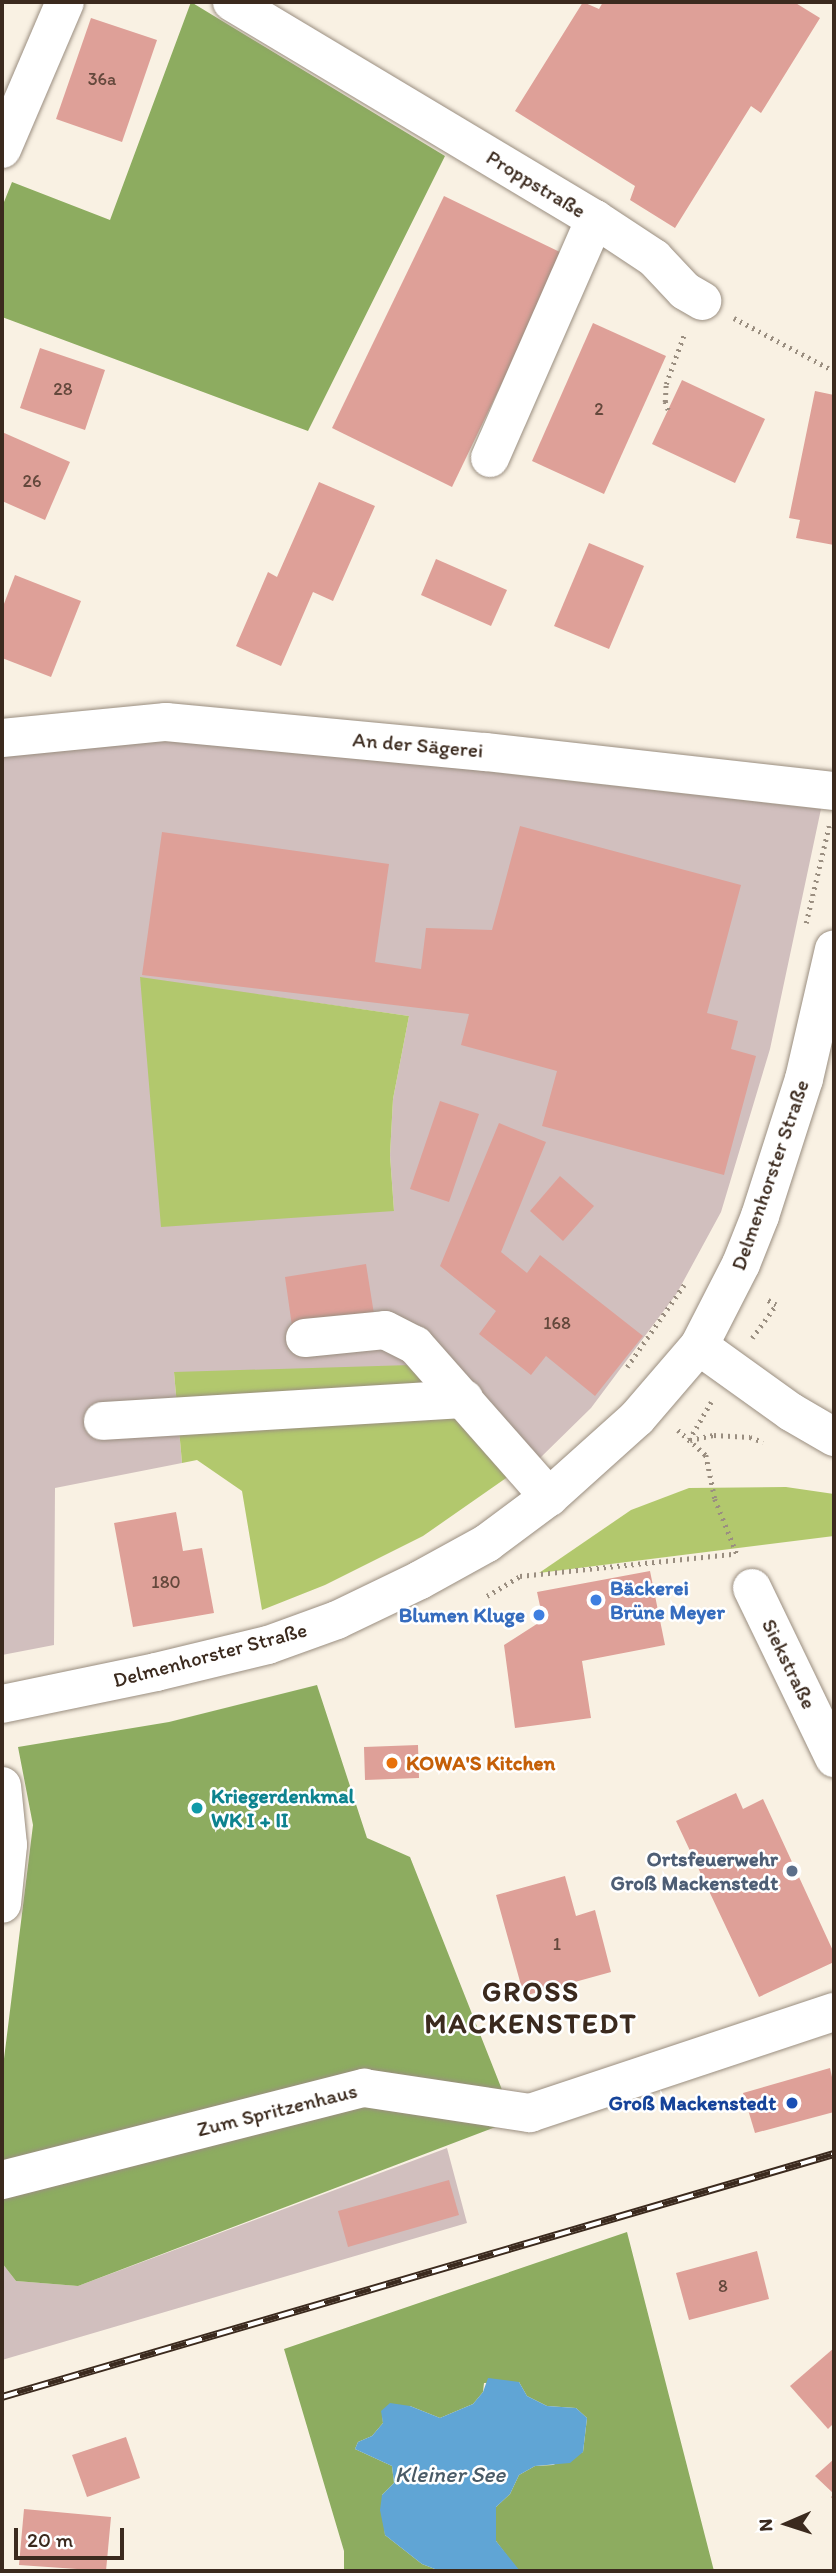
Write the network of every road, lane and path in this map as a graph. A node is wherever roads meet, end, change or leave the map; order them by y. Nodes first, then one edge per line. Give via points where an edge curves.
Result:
1 (65, 2) edge
2 (232, 2) edge
3 (2, 149) edge
4 (595, 219) junction
5 (701, 300) junction
6 (834, 371) edge
7 (668, 410) dead end
8 (490, 458) dead end
9 (2, 738) edge
10 (833, 805) edge
11 (805, 925) dead end
12 (834, 949) edge
13 (690, 1276) dead end
14 (305, 1338) dead end
15 (699, 1346) junction
16 (730, 1369) junction
17 (619, 1379) dead end
18 (464, 1399) junction
19 (103, 1421) dead end
20 (834, 1437) edge
21 (689, 1440) junction
22 (769, 1445) dead end
23 (549, 1497) junction
24 (744, 1571) junction
25 (487, 1596) dead end
26 (2, 1704) edge
27 (831, 1744) edge
28 (2, 1786) edge
29 (2, 1904) edge
30 (834, 2012) edge
31 (2, 2180) edge

1 - 3 street
2 - 4 street, Proppstraße
4 - 5 street, Proppstraße via 654,258 685,291
4 - 8 street
5 - 6 path
5 - 7 path via 666,384
9 - 10 street, An der Sägerei via 166,722 486,752
10 - 11 path
12 - 15 street, Delmenhorster Straße via 804,1079 761,1216 733,1283
13 - 17 path
14 - 18 street via 385,1329 415,1345
15 - 16 street
15 - 23 street, Delmenhorster Straße via 651,1405
16 - 20 street
16 - 21 path
18 - 19 street
18 - 23 street
21 - 22 path via 714,1435 750,1437
21 - 24 path via 706,1455 715,1499
23 - 26 street, Delmenhorster Straße via 475,1550 337,1620 256,1648
24 - 25 path via 520,1576
24 - 27 street, Siekstraße
28 - 29 street via 8,1845
30 - 31 street, Zum Spritzenhaus via 530,2113 364,2088

